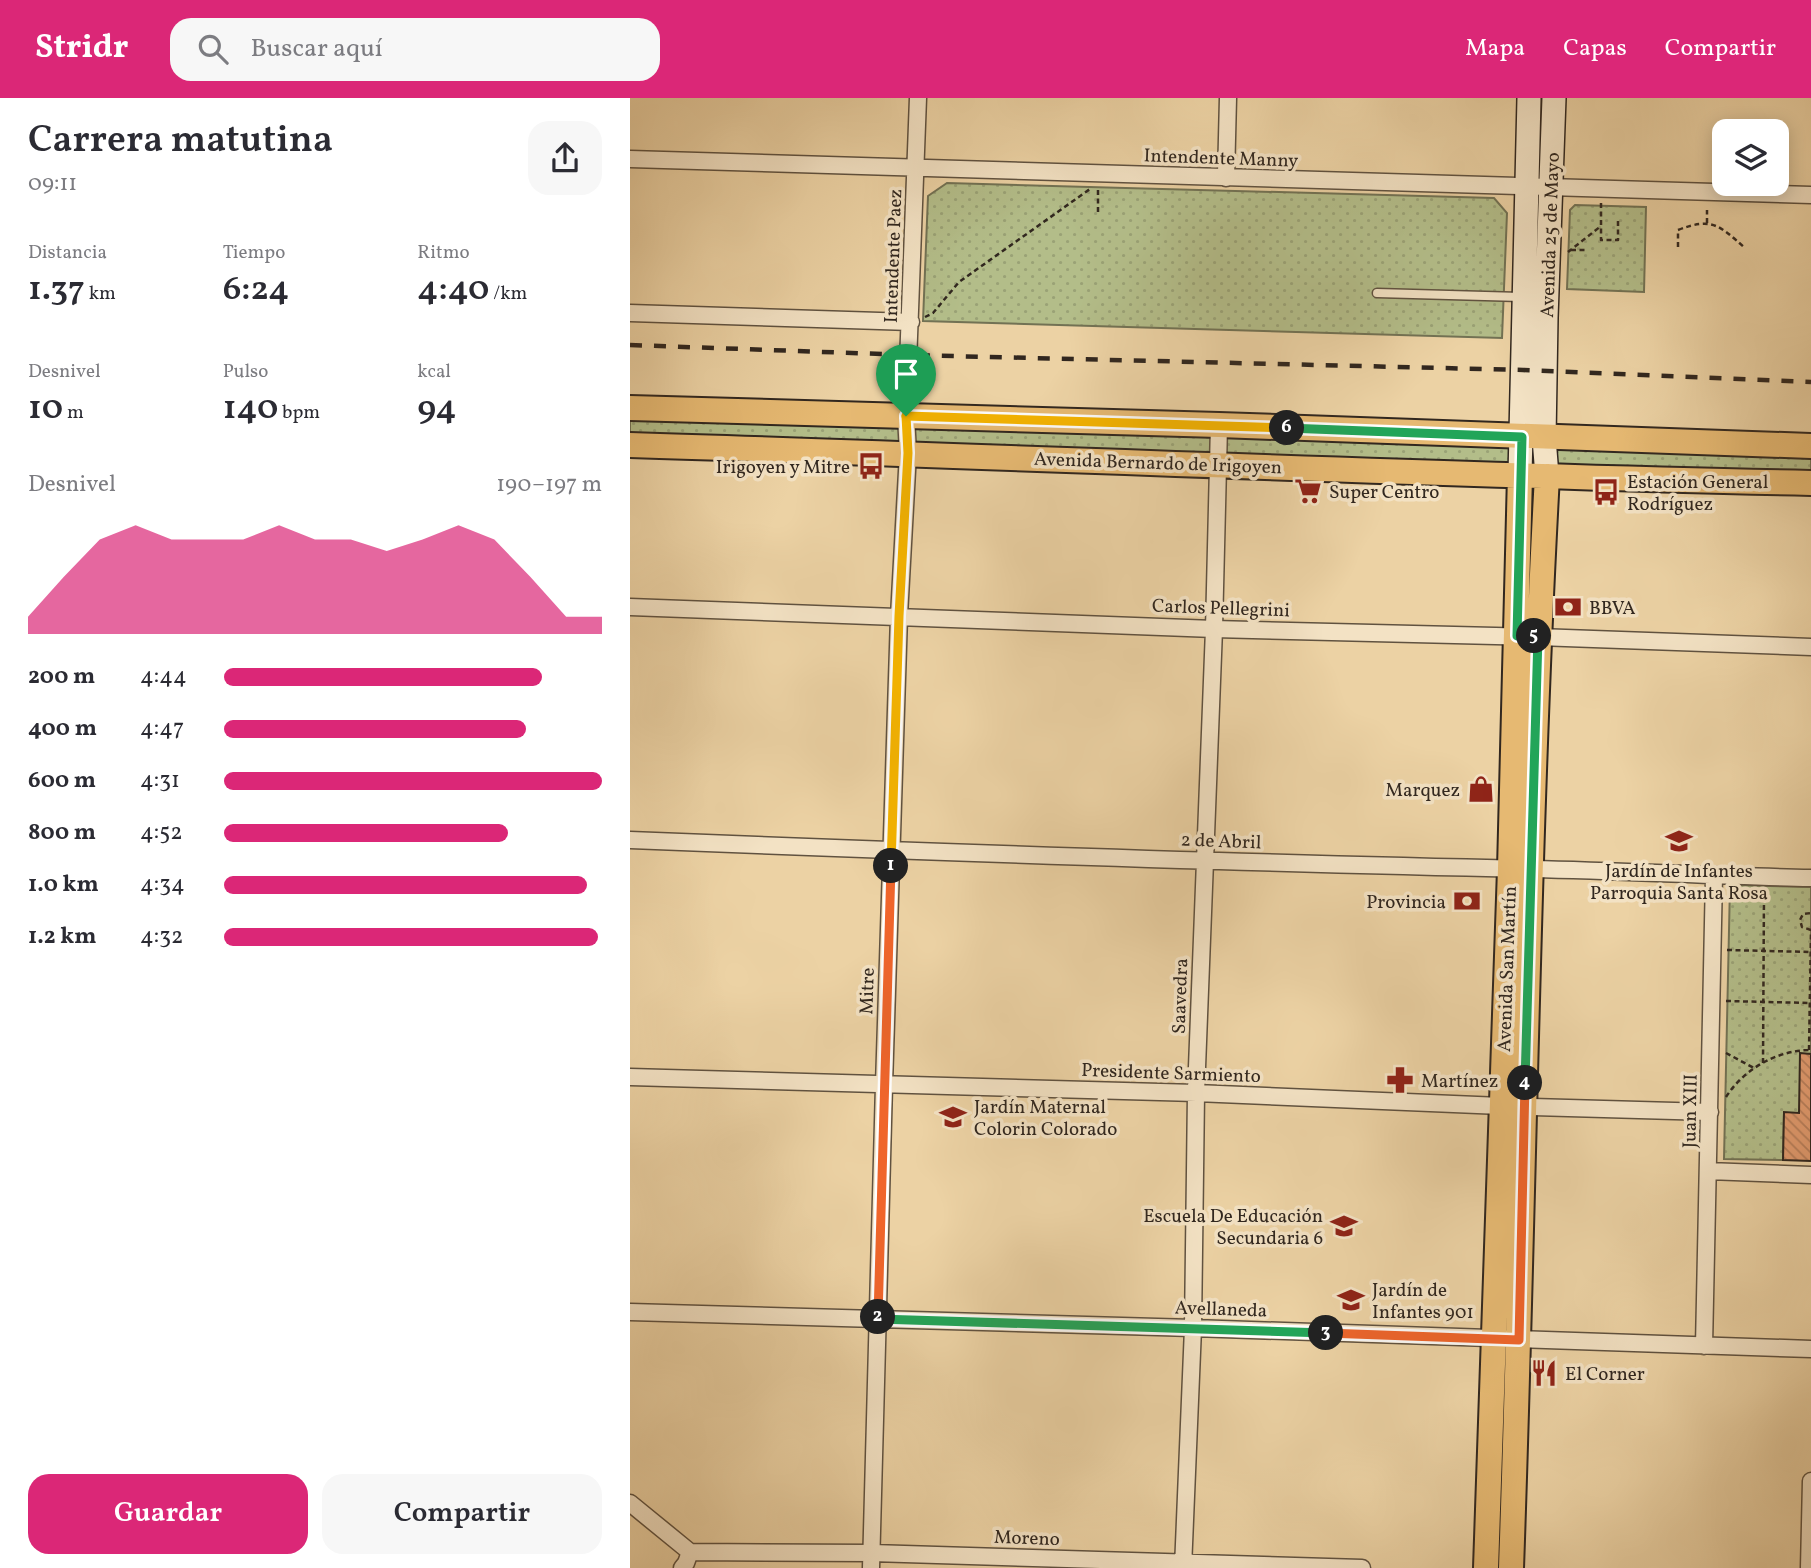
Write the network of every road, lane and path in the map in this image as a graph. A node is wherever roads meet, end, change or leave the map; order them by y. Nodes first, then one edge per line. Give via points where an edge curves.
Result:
1 (918, 98) edge
2 (1228, 98) edge
3 (1530, 98) edge
4 (1554, 98) edge
5 (630, 159) edge
6 (916, 168) junction
7 (1226, 178) junction
8 (1526, 187) junction
9 (1551, 188) junction
10 (1601, 190) junction
11 (1811, 195) edge
12 (1707, 210) dead end
13 (1098, 215) dead end
14 (1618, 220) dead end
15 (1707, 223) junction
16 (1601, 226) junction
17 (1678, 247) dead end
18 (1745, 247) dead end
19 (1571, 250) junction
20 (1585, 250) dead end
21 (1548, 265) junction
22 (1377, 293) dead end
23 (1524, 297) junction
24 (630, 313) edge
25 (911, 322) junction
26 (1535, 371) junction
27 (630, 408) edge
28 (906, 416) junction
29 (1219, 425) junction
30 (1533, 438) junction
31 (630, 445) edge
32 (1811, 446) edge
33 (908, 453) junction
34 (1217, 465) junction
35 (1520, 475) junction
36 (1547, 476) junction
37 (1811, 483) edge
38 (630, 607) edge
39 (899, 616) junction
40 (1214, 629) junction
41 (1528, 636) junction
42 (1811, 647) edge
43 (630, 840) edge
44 (892, 850) junction
45 (1204, 860) junction
46 (1521, 869) junction
47 (1714, 876) junction
48 (1764, 877) junction
49 (1811, 878) edge
50 (1811, 912) edge
51 (1811, 930) edge
52 (1713, 950) junction
53 (1764, 951) junction
54 (1811, 952) edge
55 (1712, 1001) junction
56 (1763, 1002) junction
57 (1810, 1003) edge
58 (1711, 1044) junction
59 (1810, 1050) edge
60 (1763, 1063) junction
61 (1754, 1068) junction
62 (630, 1077) edge
63 (884, 1085) junction
64 (1196, 1093) junction
65 (1513, 1106) junction
66 (1710, 1112) junction
67 (1708, 1171) junction
68 (1811, 1175) edge
69 (630, 1312) edge
70 (878, 1319) junction
71 (1193, 1328) junction
72 (1493, 1338) junction
73 (1519, 1340) junction
74 (1704, 1346) junction
75 (1811, 1349) edge
76 (1811, 1481) edge
77 (630, 1503) edge
78 (690, 1552) junction
79 (872, 1560) edge
80 (1183, 1565) edge
81 (682, 1568) edge
82 (1363, 1568) edge
83 (1486, 1568) edge
84 (1511, 1568) edge
85 (1809, 1568) edge

1 - 6 street, Intendente Paez
2 - 7 street
3 - 8 main road, Avenida 25 de Mayo
4 - 9 main road, Avenida 25 de Mayo
5 - 6 street, Intendente Manny
6 - 7 street, Intendente Manny
6 - 25 street, Intendente Paez
7 - 8 street, Intendente Manny
8 - 9 street, Intendente Manny
8 - 23 main road, Avenida 25 de Mayo
9 - 10 street, Intendente Manny
9 - 21 main road, Avenida 25 de Mayo
10 - 11 street, Intendente Manny
10 - 16 path
12 - 15 path
13 - 25 path via 1098,183 959,282 933,313
14 - 16 path via 1618,240 1601,240
15 - 17 path via 1678,230
15 - 18 path
16 - 19 path
19 - 20 path
19 - 21 path
21 - 26 main road, Avenida 25 de Mayo
22 - 23 lane
23 - 26 main road, Avenida 25 de Mayo
24 - 25 street
25 - 28 street, Intendente Paez
26 - 30 main road, Avenida San Martín
27 - 28 main road, Avenida Bernardo de Irigoyen
28 - 29 main road, Avenida Bernardo de Irigoyen
28 - 33 street, Mitre
29 - 30 main road, Avenida Bernardo de Irigoyen
29 - 34 street, Saavedra
30 - 32 main road, Avenida Bernardo de Irigoyen
30 - 35 main road, Avenida San Martín
30 - 36 main road, Avenida San Martín
31 - 33 main road, Avenida Bernardo de Irigoyen
33 - 34 main road, Avenida Bernardo de Irigoyen
33 - 39 street, Mitre
34 - 35 main road, Avenida Bernardo de Irigoyen
34 - 40 street, Saavedra
35 - 36 main road, Avenida Bernardo de Irigoyen
35 - 41 main road, Avenida San Martín
36 - 37 main road, Avenida Bernardo de Irigoyen
36 - 41 main road, Avenida San Martín
38 - 39 street, Carlos Pellegrini
39 - 40 street, Carlos Pellegrini
39 - 44 street, Mitre
40 - 41 street, Carlos Pellegrini
40 - 45 street, Saavedra
41 - 42 street, Carlos Pellegrini
41 - 46 main road, Avenida San Martín
43 - 44 street, 2 de Abril
44 - 45 street, 2 de Abril
44 - 63 street, Mitre
45 - 46 street, 2 de Abril
45 - 64 street, Saavedra
46 - 47 street, 2 de Abril
46 - 65 main road, Avenida San Martín
47 - 48 street, 2 de Abril
47 - 52 street, Juan XIII
48 - 49 street, 2 de Abril
48 - 53 path
50 - 51 path via 1800,920
51 - 54 path
52 - 53 path
52 - 55 street, Juan XIII
53 - 54 path
53 - 56 path
54 - 57 path
55 - 56 path
55 - 58 street, Juan XIII
56 - 57 path
56 - 60 path
57 - 59 path
58 - 61 path
58 - 66 street, Juan XIII
59 - 60 path
60 - 61 path
61 - 66 path via 1718,1111
62 - 63 street, Presidente Sarmiento
63 - 64 street, Presidente Sarmiento
63 - 70 street, Mitre
64 - 65 street, Presidente Sarmiento
64 - 71 street, Saavedra
65 - 66 street, Presidente Sarmiento
65 - 72 main road, Avenida San Martín
65 - 73 main road, Avenida San Martín
66 - 67 street, Juan XIII
67 - 68 street
67 - 74 street, Juan XIII
69 - 70 street, Avellaneda
70 - 71 street, Avellaneda
70 - 79 street, Mitre
71 - 72 street, Avellaneda
71 - 80 street, Saavedra
72 - 73 street, Avellaneda
72 - 83 main road, Avenida San Martín
73 - 74 street, Avellaneda
73 - 84 main road, Avenida San Martín
74 - 75 street, Avellaneda
76 - 85 street
77 - 78 street
78 - 79 street, Moreno
78 - 81 street
79 - 80 street, Moreno
80 - 82 street, Moreno

